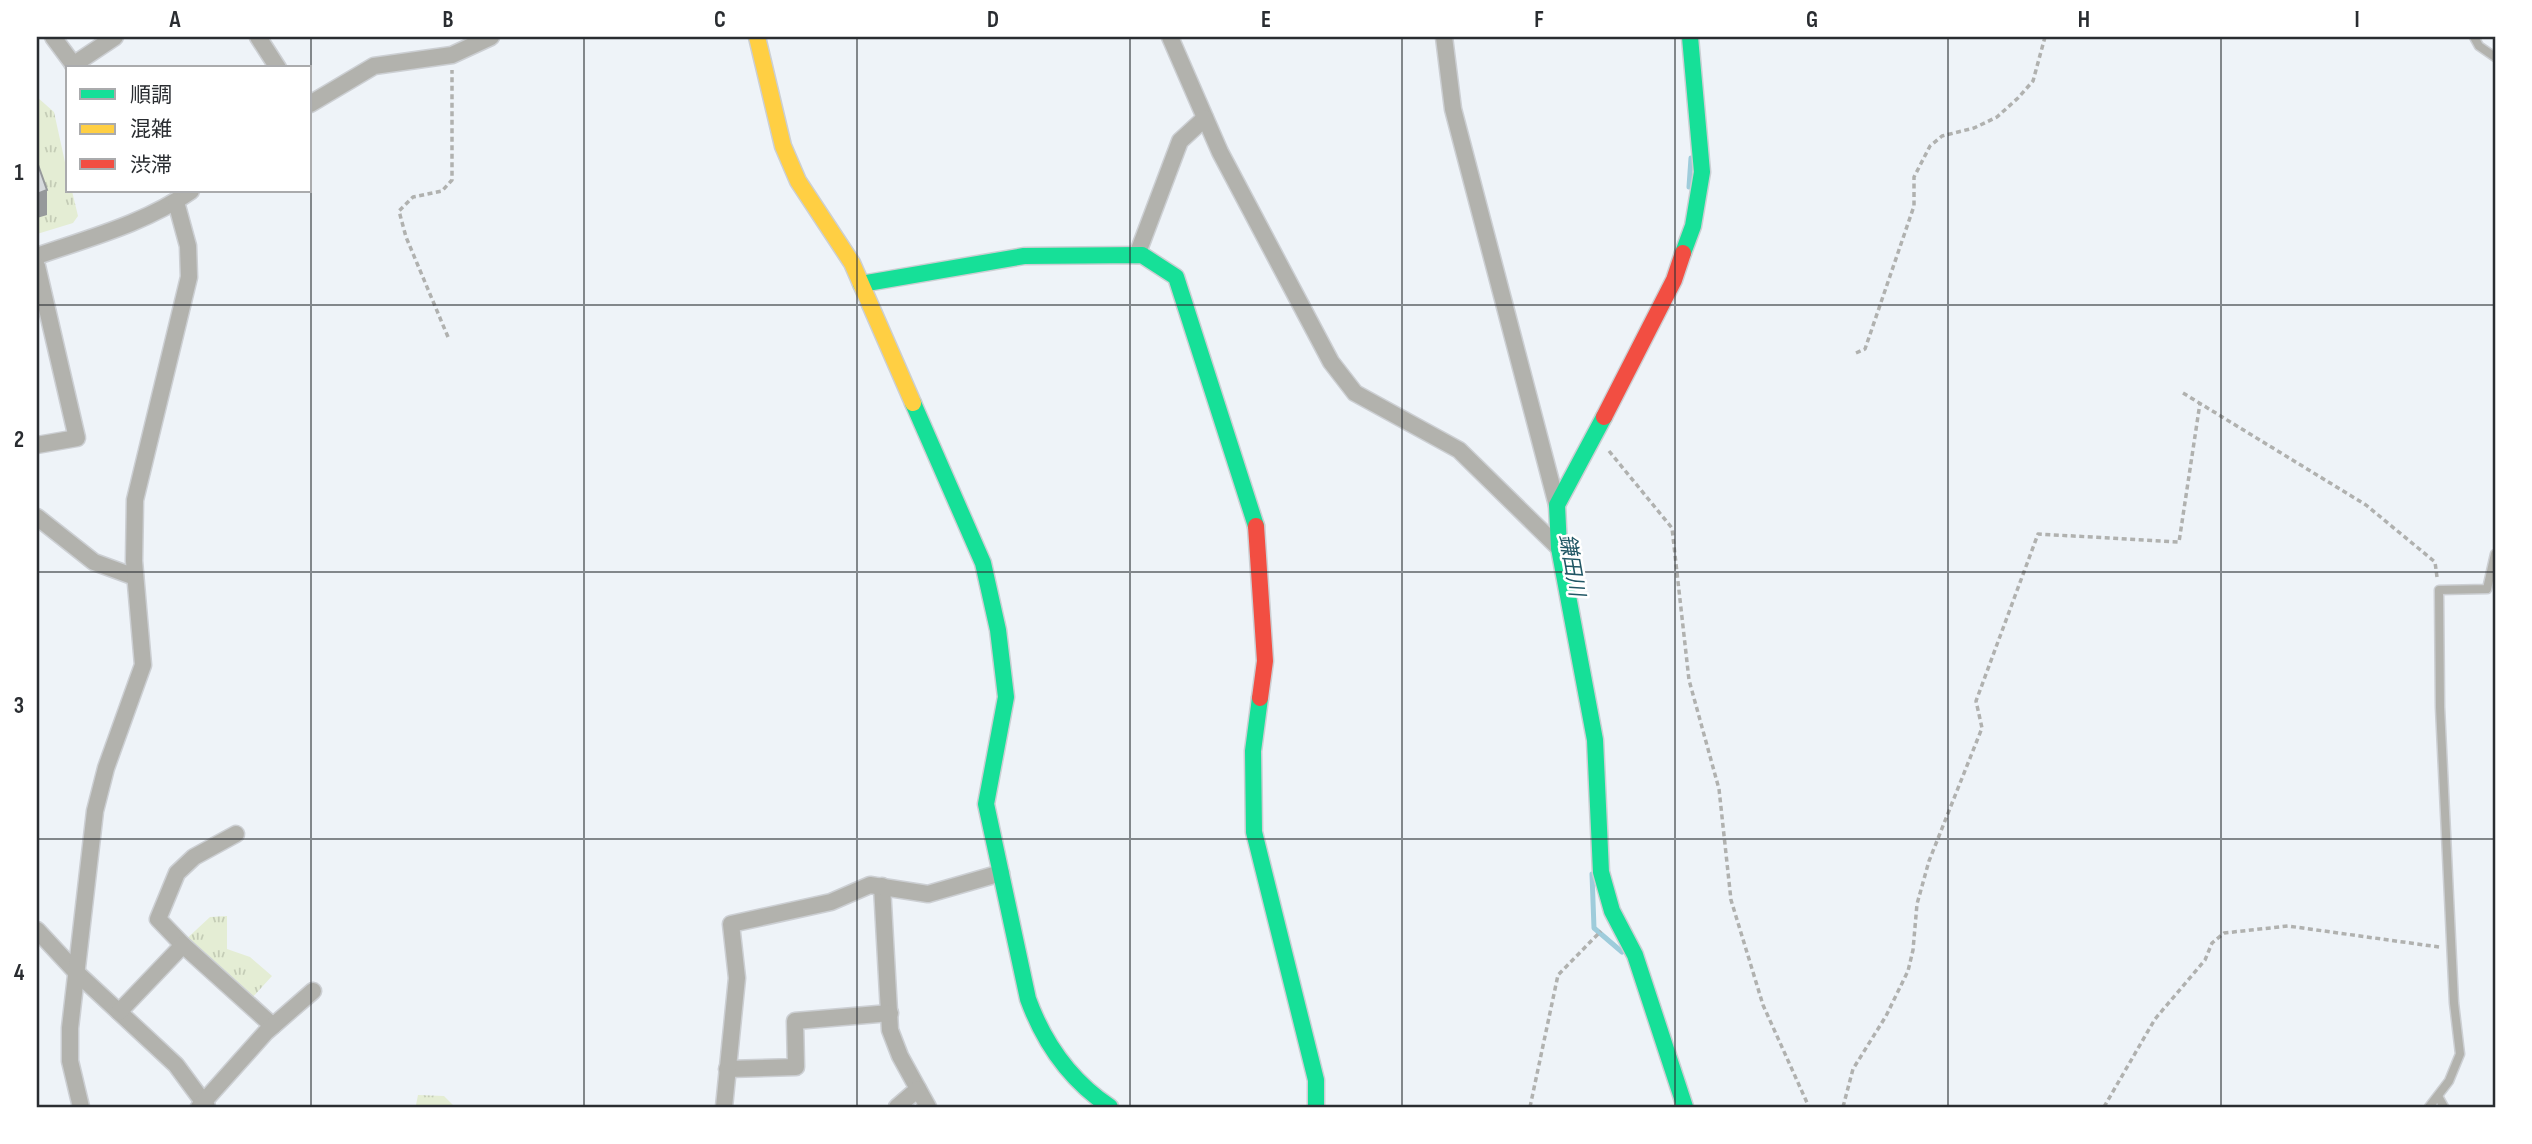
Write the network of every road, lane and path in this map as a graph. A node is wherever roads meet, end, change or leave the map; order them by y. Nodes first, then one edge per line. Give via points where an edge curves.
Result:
1 (54, 37) edge
2 (115, 37) edge
3 (258, 37) edge
4 (491, 37) edge
5 (757, 37) edge
6 (1170, 37) edge
7 (1444, 37) edge
8 (1689, 37) edge
9 (2045, 37) edge
10 (2474, 37) edge
11 (452, 55) junction
12 (2495, 57) edge
13 (73, 66) edge
14 (75, 66) edge
15 (277, 66) edge
16 (312, 103) edge
17 (1205, 118) junction
18 (180, 195) edge
19 (1137, 254) junction
20 (37, 256) edge
21 (37, 266) edge
22 (861, 284) junction
23 (448, 337) dead end
24 (1856, 353) dead end
25 (2183, 393) dead end
26 (2200, 403) junction
27 (1597, 431) junction
28 (37, 445) edge
29 (1557, 505) junction
30 (37, 517) edge
31 (1559, 548) junction
32 (2495, 554) edge
33 (135, 577) junction
34 (2439, 590) junction
35 (236, 834) dead end
36 (1001, 873) junction
37 (882, 886) junction
38 (1615, 916) junction
39 (38, 932) edge
40 (183, 945) junction
41 (2452, 949) junction
42 (76, 972) junction
43 (313, 991) dead end
44 (120, 1012) junction
45 (890, 1013) junction
46 (273, 1026) junction
47 (727, 1069) junction
48 (918, 1089) junction
49 (2439, 1098) junction
50 (203, 1106) edge
51 (81, 1107) edge
52 (724, 1107) edge
53 (897, 1107) edge
54 (928, 1107) edge
55 (1110, 1107) edge
56 (1316, 1107) edge
57 (1530, 1107) edge
58 (1685, 1107) edge
59 (1809, 1107) edge
60 (1843, 1107) edge
61 (2104, 1107) edge
62 (2429, 1107) edge
63 (2445, 1107) edge

1 - 13 street
2 - 14 street
3 - 15 street
4 - 11 street
5 - 22 street via 783,146 798,181
6 - 17 street
7 - 29 street via 1453,108
8 - 27 street via 1702,172 1699,199 1674,280
9 - 24 path via 2033,82 2018,98 1997,117 1942,136 1930,146 1914,177 1914,206 1865,349
10 - 12 lane
11 - 16 street via 374,66
11 - 23 path via 452,180 442,191 413,197 399,211
17 - 19 street via 1180,141
17 - 31 street via 1331,362 1354,393 1459,450
18 - 20 street via 117,228
18 - 33 street via 189,276 135,500
19 - 22 street via 1024,256
19 - 56 street via 1176,277 1256,526 1265,661 1253,751 1254,832 1316,1080
21 - 28 street via 77,438
22 - 36 street via 983,563 1006,696 986,776 986,804
25 - 26 path
26 - 34 path via 2366,505 2435,562
26 - 60 path via 2179,542 2038,534 1976,702 1982,728 1929,861 1917,904 1908,971 1853,1069
27 - 29 street
27 - 59 path via 1616,464 1672,528 1689,680 1719,789 1731,900 1763,1005
29 - 31 street
30 - 33 street via 94,562
31 - 38 street via 1595,740 1601,872
32 - 34 lane via 2487,589
33 - 42 street via 143,665 95,811
34 - 41 lane
35 - 40 street via 194,857 177,873 158,919
36 - 37 street via 928,894
36 - 55 street via 1034,1017 1080,1087
37 - 45 street
37 - 47 street via 870,885 831,902 731,924 737,978
38 - 57 path via 1558,975
38 - 58 street via 1635,955
39 - 42 street
40 - 44 street
40 - 46 street
41 - 49 lane via 2460,1054
41 - 61 path via 2288,926 2224,933 2155,1019
42 - 44 street
42 - 51 street via 70,1061
43 - 46 street
44 - 50 street via 176,1065
45 - 47 street via 794,1021 796,1068
45 - 48 street via 890,1030
46 - 50 street
47 - 52 street
48 - 53 street
48 - 54 street
49 - 62 lane
49 - 63 lane

